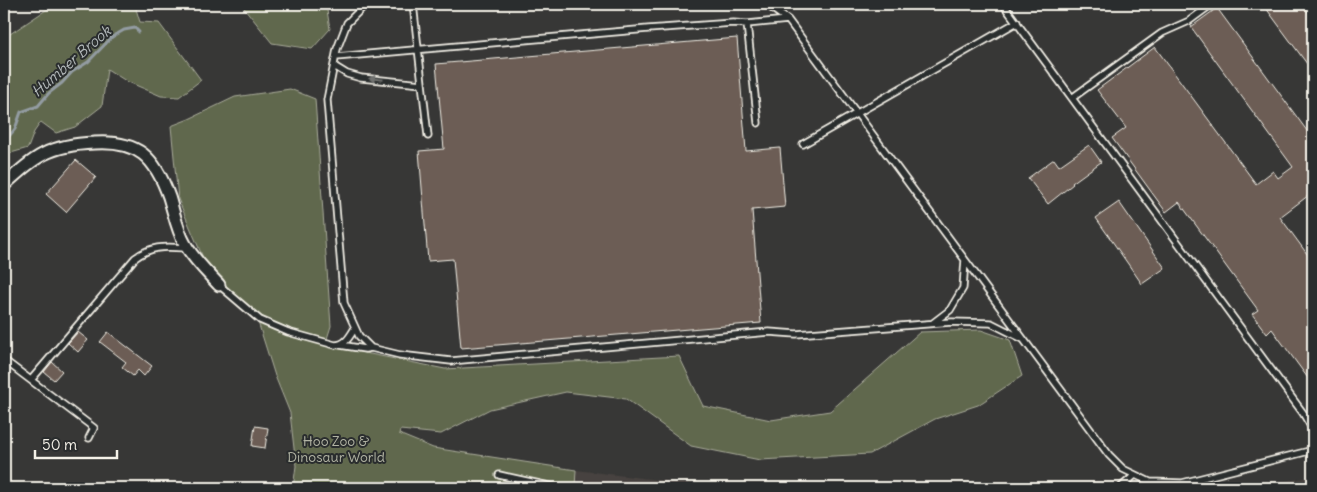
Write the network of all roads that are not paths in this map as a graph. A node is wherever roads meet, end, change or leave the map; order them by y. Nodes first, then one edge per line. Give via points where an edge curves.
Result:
1 (366, 4) edge
2 (413, 4) edge
3 (766, 4) edge
4 (1003, 4) edge
5 (1212, 4) edge
6 (788, 20) junction
7 (1016, 22) junction
8 (747, 24) junction
9 (418, 49) junction
10 (336, 56) junction
11 (334, 66) junction
12 (422, 84) junction
13 (1072, 98) junction
14 (857, 115) junction
15 (758, 123) dead end
16 (428, 136) dead end
17 (803, 144) dead end
18 (4, 185) edge
19 (187, 248) junction
20 (965, 260) junction
21 (218, 285) joint
22 (932, 323) junction
23 (355, 328) junction
24 (1023, 339) junction
25 (340, 345) junction
26 (371, 348) junction
27 (4, 360) edge
28 (31, 380) junction
29 (1313, 428) edge
30 (89, 438) dead end
31 (1313, 450) edge
32 (1135, 475) junction
33 (500, 476) dead end
34 (558, 488) edge
35 (1120, 488) edge

1 - 10 lane via 347,23
2 - 9 lane
3 - 6 lane
4 - 7 lane
5 - 13 lane via 1189,21 1162,33
6 - 8 lane
6 - 14 lane
7 - 13 lane
7 - 14 lane
8 - 9 lane via 648,29
8 - 15 lane
9 - 10 lane
9 - 12 lane
10 - 11 lane
12 -> 11 lane via 361,78
11 - 23 lane via 327,110 344,303
12 - 16 lane
13 - 29 lane
14 - 17 lane
14 - 20 lane
18 - 19 street via 31,161 58,147 108,142 126,145 148,157 159,175
19 - 21 street
19 - 28 lane via 144,250
20 - 22 lane via 963,288 950,310
20 - 24 lane
21 - 25 lane via 260,320 288,332
22 - 24 lane via 991,323
22 - 26 lane via 796,334 769,332 451,361
23 - 25 lane via 347,341
23 - 26 lane
24 - 32 lane via 1108,455
25 - 26 lane
27 - 28 lane
28 - 30 lane via 94,428
31 - 32 lane via 1182,483 1150,482
32 - 35 lane
33 - 34 lane

